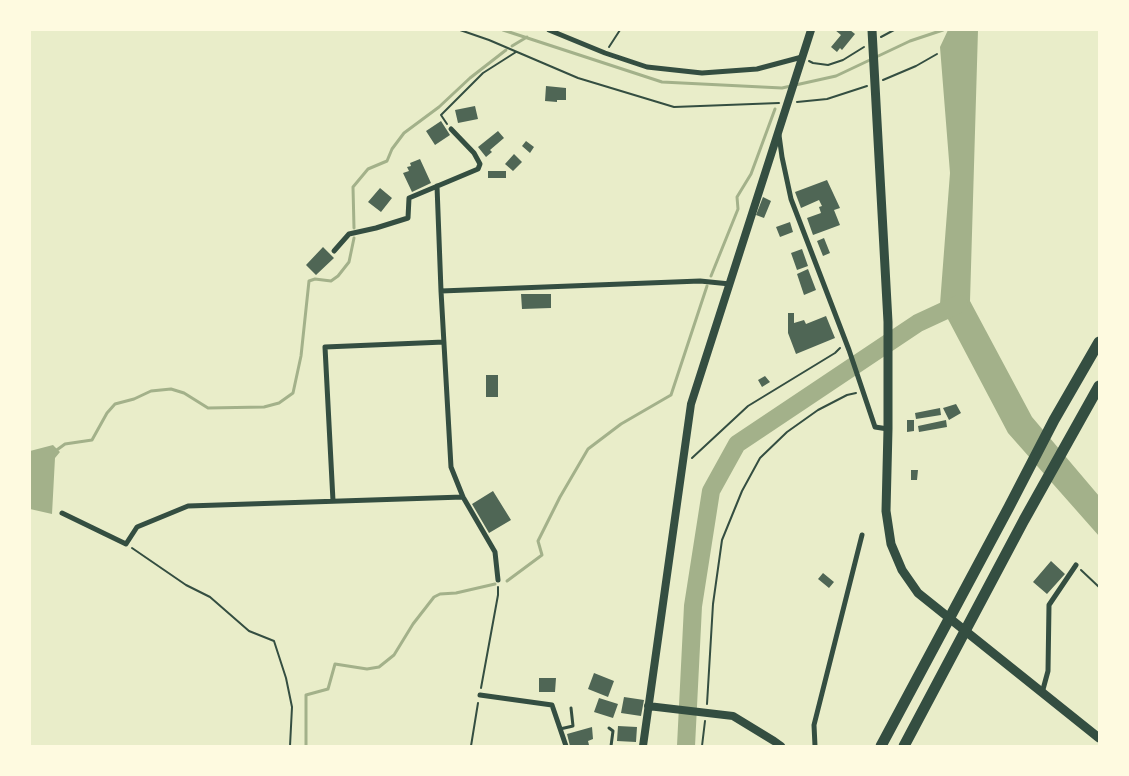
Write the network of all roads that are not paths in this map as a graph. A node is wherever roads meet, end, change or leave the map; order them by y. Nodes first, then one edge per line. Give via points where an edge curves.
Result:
1 (549, 30) edge
2 (810, 30) edge
3 (872, 30) edge
4 (802, 57) junction
5 (451, 129) road end
6 (778, 131) junction
7 (437, 186) junction
8 (334, 250) dead end
9 (730, 284) junction
10 (441, 291) junction
11 (444, 342) junction
12 (1099, 342) edge
13 (1099, 386) edge
14 (888, 429) junction
15 (463, 497) junction
16 (333, 501) junction
17 (62, 513) dead end
18 (862, 535) dead end
19 (1076, 565) road end
20 (498, 580) road end
21 (1042, 693) junction
22 (480, 695) road end
23 (648, 706) junction
24 (570, 708) dead end
25 (609, 728) dead end
26 (560, 729) junction
27 (1098, 737) edge
28 (566, 746) edge
29 (611, 746) edge
30 (643, 746) edge
31 (781, 746) edge
32 (815, 746) edge
33 (881, 746) edge
34 (904, 746) edge
35 (1099, 746) edge

1 - 4 street via 647,67 702,73 757,69
2 - 4 street
3 - 14 main road via 888,322
4 - 6 street
5 - 7 street via 480,164 478,169
6 - 9 street
6 - 14 street via 791,199 875,427
7 - 8 street via 409,198 408,218 349,234
7 - 10 street
9 - 10 street via 700,281
9 - 23 street via 691,404
10 - 11 street
11 - 15 street via 451,466
11 - 16 street via 325,347
12 - 33 highway via 1054,420
13 - 34 highway
14 - 21 main road via 886,511 891,544 902,570 918,593
15 - 16 street
15 - 20 street via 494,552
16 - 17 street via 188,506 137,527 126,544
18 - 32 street via 814,725
19 - 21 street via 1048,605 1048,671
21 - 27 main road
22 - 26 street via 552,705
23 - 30 street
23 - 31 street via 733,716
24 - 26 lane via 573,726
25 - 29 lane via 613,731
26 - 28 street
27 - 35 street

